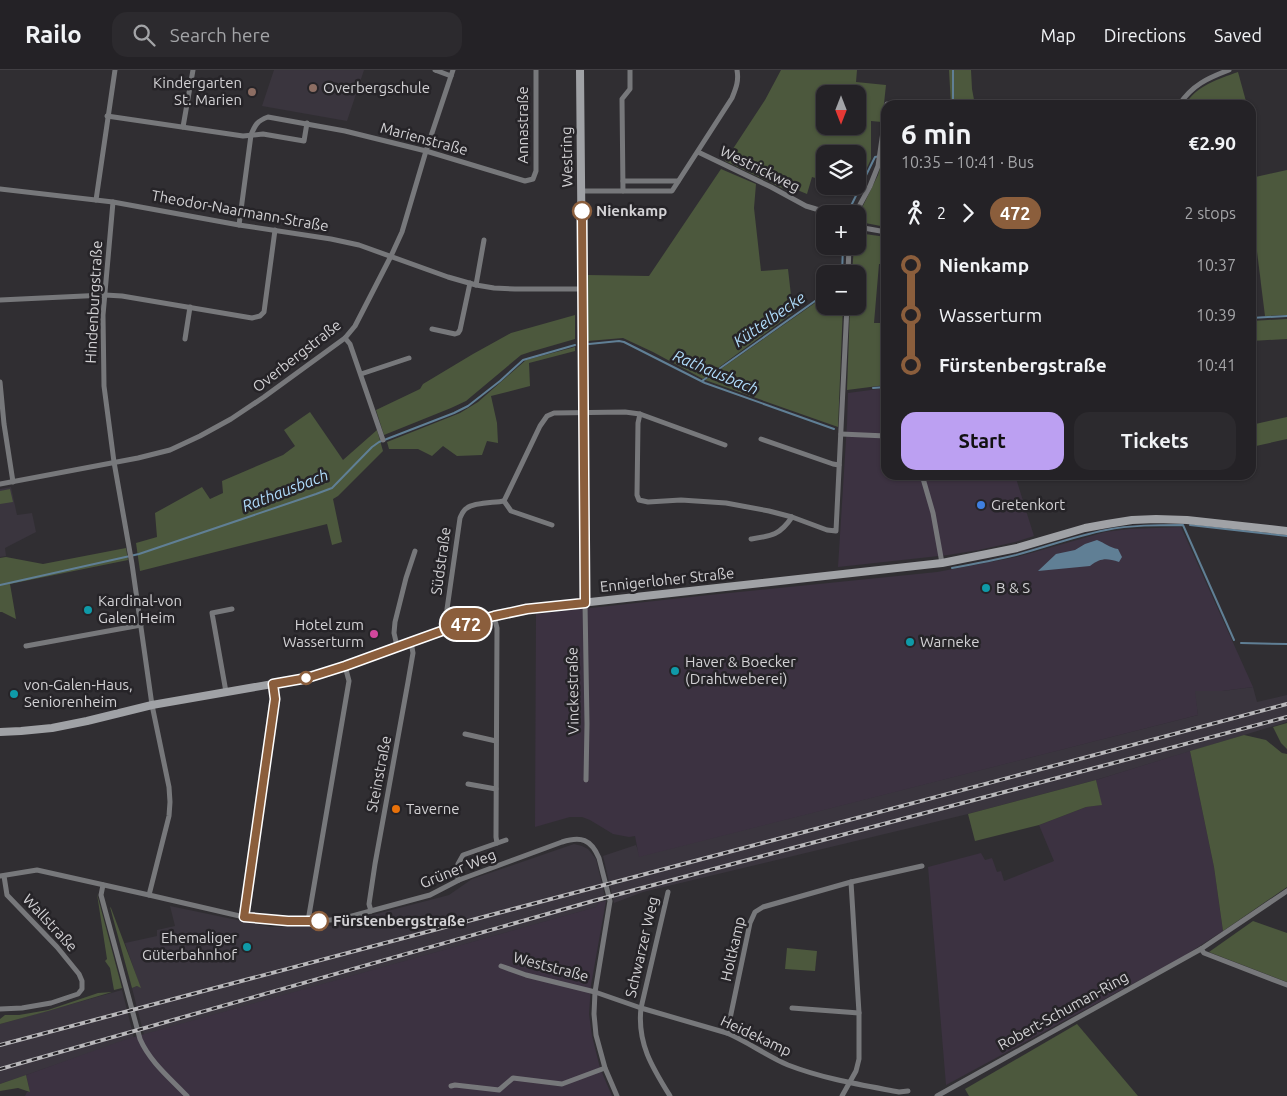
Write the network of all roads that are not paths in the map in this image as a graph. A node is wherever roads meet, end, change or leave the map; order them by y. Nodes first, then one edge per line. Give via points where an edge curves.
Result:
1 (115, 70) edge
2 (193, 70) edge
3 (435, 70) edge
4 (536, 70) edge
5 (580, 70) edge
6 (630, 70) edge
7 (737, 70) edge
8 (1229, 70) edge
9 (452, 73) edge
10 (1182, 100) edge
11 (108, 116) junction
12 (307, 123) junction
13 (183, 127) junction
14 (251, 136) junction
15 (881, 145) edge
16 (426, 152) junction
17 (698, 152) junction
18 (533, 179) joint
19 (623, 181) junction
20 (678, 181) junction
21 (0, 188) edge
22 (582, 191) junction
23 (623, 191) junction
24 (96, 200) junction
25 (113, 202) junction
26 (860, 205) edge
27 (816, 209) edge
28 (239, 224) junction
29 (866, 228) edge
30 (275, 230) junction
31 (881, 231) edge
32 (484, 240) dead end
33 (391, 256) junction
34 (473, 284) junction
35 (582, 289) junction
36 (105, 295) junction
37 (0, 300) edge
38 (190, 307) junction
39 (846, 315) edge
40 (432, 329) dead end
41 (345, 338) junction
42 (185, 340) dead end
43 (409, 358) dead end
44 (361, 374) junction
45 (0, 382) edge
46 (583, 413) junction
47 (640, 414) junction
48 (2, 424) edge
49 (841, 434) junction
50 (881, 436) edge
51 (761, 439) dead end
52 (383, 440) dead end
53 (725, 445) dead end
54 (114, 462) junction
55 (839, 465) junction
56 (923, 480) edge
57 (13, 482) junction
58 (0, 484) edge
59 (504, 502) junction
60 (792, 517) junction
61 (552, 525) dead end
62 (1287, 531) edge
63 (751, 539) dead end
64 (415, 551) dead end
65 (942, 563) junction
66 (585, 603) junction
67 (232, 609) dead end
68 (494, 616) junction
69 (141, 625) junction
70 (450, 628) junction
71 (411, 642) junction
72 (26, 646) dead end
73 (397, 646) junction
74 (345, 666) junction
75 (273, 684) junction
76 (226, 692) junction
77 (152, 705) junction
78 (0, 732) edge
79 (465, 734) dead end
80 (496, 741) junction
81 (586, 780) dead end
82 (468, 784) dead end
83 (496, 789) junction
84 (506, 840) dead end
85 (498, 843) junction
86 (922, 866) dead end
87 (2, 876) edge
88 (459, 880) junction
89 (851, 882) junction
90 (103, 885) junction
91 (1287, 891) edge
92 (668, 892) dead end
93 (149, 894) junction
94 (370, 911) junction
95 (244, 917) junction
96 (308, 921) junction
97 (1201, 949) junction
98 (501, 966) dead end
99 (1287, 986) edge
100 (595, 992) junction
101 (641, 1008) junction
102 (792, 1008) dead end
103 (0, 1009) edge
104 (859, 1013) junction
105 (727, 1033) junction
106 (605, 1068) junction
107 (850, 1082) junction
108 (451, 1086) dead end
109 (908, 1091) dead end
110 (186, 1096) edge
111 (617, 1096) edge
112 (670, 1096) edge
113 (842, 1096) edge
114 (937, 1096) edge

1 - 11 street
2 - 13 street
3 - 9 street, Overbergstraße
4 - 18 street, Annastraße via 536,171
5 - 22 main road, Westring
6 - 19 street via 630,89 622,98
7 - 17 street via 738,80 732,98
8 - 10 street via 1195,86
9 - 16 street, Overbergstraße
11 - 13 street
11 - 24 street
12 - 14 street, Marienstraße via 268,117 260,120
12 - 14 street via 304,140 263,134
12 - 16 street, Marienstraße
13 - 14 street
14 - 28 street
15 - 26 street via 876,174
16 - 18 street, Marienstraße via 525,181
16 - 33 street, Overbergstraße via 402,232
17 - 20 street
17 - 27 street, Westrickweg
19 - 20 street
19 - 23 street
20 - 23 street via 672,191
21 - 24 street, Theodor-Naarmann-Straße
22 - 23 street
22 - 35 main road, Westring
24 - 25 street, Theodor-Naarmann-Straße
25 - 28 street, Theodor-Naarmann-Straße
25 - 36 street, Hindenburgstraße
28 - 30 street, Theodor-Naarmann-Straße
29 - 31 street
30 - 33 street, Theodor-Naarmann-Straße via 359,245
30 - 38 street via 264,312 260,316 252,318
32 - 34 street
33 - 34 street, Theodor-Naarmann-Straße
33 - 41 street, Overbergstraße via 355,326
34 - 35 street, Theodor-Naarmann-Straße via 515,289
34 - 40 street via 458,333
35 - 46 main road, Westring
36 - 37 street
36 - 38 street
36 - 54 street, Hindenburgstraße via 104,386
38 - 42 street
39 - 49 street
41 - 44 street
41 - 54 street, Overbergstraße via 264,398 200,436 170,450
43 - 44 street
44 - 52 street
45 - 48 street
46 - 47 street
46 - 59 street via 547,416
46 - 66 main road, Westring
47 - 53 street
47 - 60 street via 637,495 640,500 708,501
48 - 57 street
49 - 50 street
49 - 55 street
51 - 55 street
54 - 57 street, Overbergstraße
54 - 69 street, Hindenburgstraße
55 - 60 street via 836,531
56 - 65 street
57 - 58 street, Overbergstraße
59 - 61 street via 511,511
59 - 70 street, Südstraße via 473,505 460,518 447,609
60 - 63 street via 776,534
62 - 65 main road, Ennigerloher Straße via 1187,520 1132,520 1085,528 1016,548
64 - 73 street via 395,622
65 - 66 main road, Ennigerloher Straße
66 - 68 main road, Ennigerloher Straße
66 - 81 street, Vinckestraße
67 - 76 street via 212,613
68 - 70 main road, Ennigerloher Straße
68 - 80 street via 497,628
69 - 72 street
69 - 77 street, Hindenburgstraße
70 - 71 main road, Ennigerloher Straße
71 - 73 main road, Ennigerloher Straße
71 - 94 street, Steinstraße via 413,653 375,864
73 - 74 main road, Ennigerloher Straße
74 - 75 main road, Ennigerloher Straße
74 - 96 street via 349,681
75 - 76 main road, Ennigerloher Straße
75 - 95 street via 275,699
76 - 77 main road, Ennigerloher Straße
77 - 78 main road, Ennigerloher Straße via 52,728
77 - 93 street, Hindenburgstraße via 170,802
79 - 80 street
80 - 83 street
82 - 83 street
83 - 85 street
84 - 85 street
85 - 88 street via 463,855 456,874
86 - 89 street, Holtkamp
87 - 90 street, Grüner Weg via 37,870
87 - 103 street, Wallstraße via 7,895 79,974 82,989 78,994 51,1003
88 - 94 street, Grüner Weg via 430,895
88 - 100 street, Grüner Weg via 570,839 591,844 599,858 610,901
89 - 104 street
89 - 105 street, Holtkamp via 755,912
90 - 93 street, Grüner Weg
90 - 110 street via 102,895 140,1039 153,1061
91 - 97 street, Robert-Schuman-Ring
92 - 101 street, Schwarzer Weg
93 - 95 street, Grüner Weg
94 - 96 street, Grüner Weg via 341,919
95 - 96 street, Grüner Weg
97 - 99 street
97 - 114 street, Robert-Schuman-Ring
98 - 100 street, Weststraße via 541,980
100 - 101 street, Heidekamp
100 - 106 street via 596,1036
101 - 105 street, Heidekamp
101 - 112 street, Schwarzer Weg via 643,1043
102 - 104 street
104 - 107 street via 859,1059
105 - 107 street, Heidekamp via 786,1064
106 - 108 street via 562,1084 513,1078 499,1090
106 - 111 street
107 - 109 street, Heidekamp
107 - 113 street

